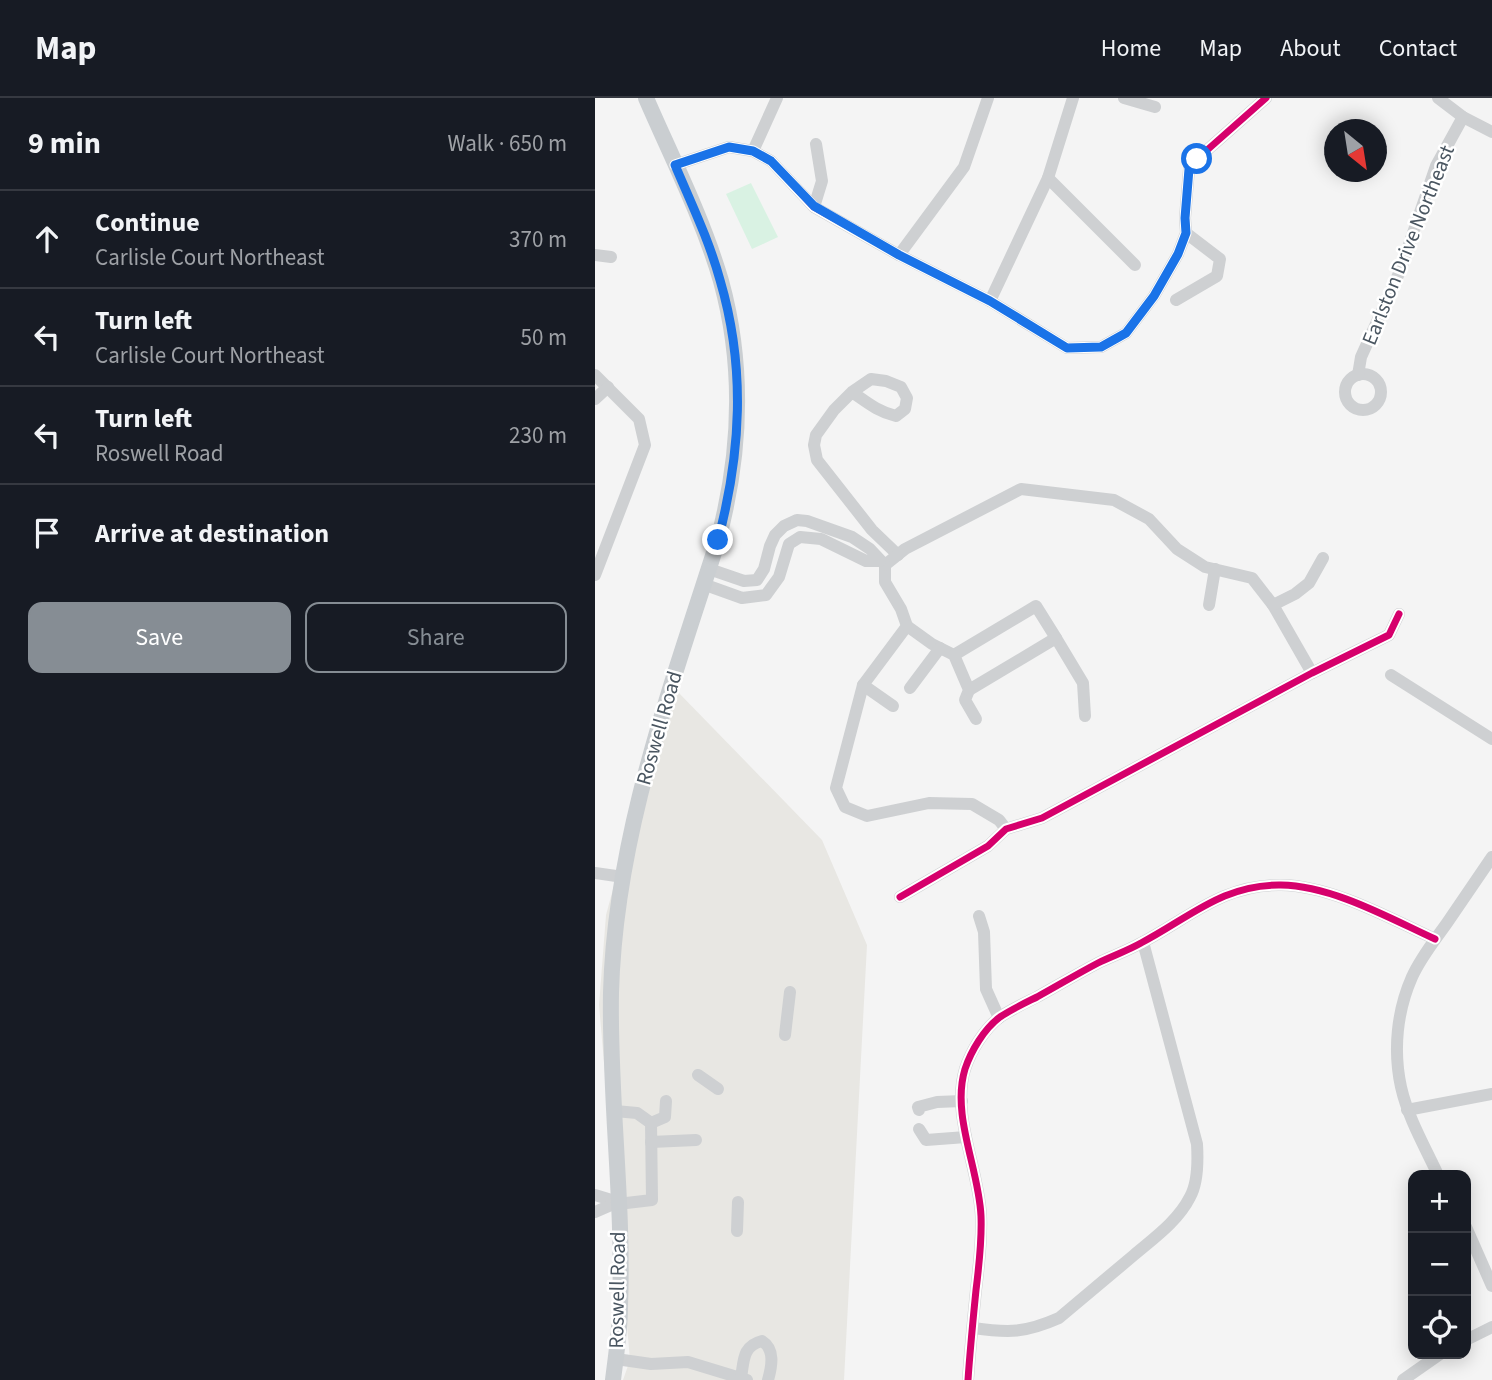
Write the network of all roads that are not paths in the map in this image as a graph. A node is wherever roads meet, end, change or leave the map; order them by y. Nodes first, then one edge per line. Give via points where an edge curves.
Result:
1 (646, 98) edge
2 (777, 98) edge
3 (988, 98) edge
4 (1073, 98) edge
5 (1124, 98) edge
6 (1266, 98) edge
7 (1438, 98) edge
8 (1155, 107) dead end
9 (1463, 117) junction
10 (1492, 132) edge
11 (816, 144) dead end
12 (753, 151) junction
13 (675, 165) junction
14 (1048, 178) junction
15 (814, 206) junction
16 (1186, 233) junction
17 (595, 255) edge
18 (899, 255) junction
19 (611, 257) dead end
20 (1135, 265) dead end
21 (1177, 300) dead end
22 (990, 301) junction
23 (595, 375) edge
24 (1358, 375) dead end
25 (608, 387) junction
26 (852, 392) dead end
27 (595, 399) edge
28 (898, 555) junction
29 (1323, 558) dead end
30 (883, 563) junction
31 (597, 567) edge
32 (1215, 569) junction
33 (706, 577) junction
34 (1209, 605) dead end
35 (1273, 605) junction
36 (1399, 614) dead end
37 (907, 626) junction
38 (1056, 638) junction
39 (940, 648) junction
40 (954, 655) junction
41 (1312, 673) junction
42 (1391, 674) dead end
43 (863, 685) junction
44 (910, 688) dead end
45 (969, 690) junction
46 (894, 706) dead end
47 (1084, 716) dead end
48 (976, 719) dead end
49 (1492, 739) edge
50 (1006, 829) junction
51 (1492, 857) edge
52 (595, 873) edge
53 (623, 877) junction
54 (900, 897) dead end
55 (979, 916) dead end
56 (1435, 939) junction
57 (1143, 943) junction
58 (790, 992) dead end
59 (999, 1018) junction
60 (785, 1035) dead end
61 (698, 1075) dead end
62 (718, 1089) dead end
63 (1492, 1094) edge
64 (666, 1101) dead end
65 (962, 1101) junction
66 (919, 1110) dead end
67 (1408, 1110) junction
68 (615, 1111) junction
69 (651, 1124) junction
70 (919, 1129) dead end
71 (967, 1138) junction
72 (696, 1140) dead end
73 (651, 1142) junction
74 (1436, 1170) edge
75 (595, 1195) edge
76 (738, 1202) dead end
77 (618, 1203) junction
78 (595, 1212) edge
79 (737, 1231) dead end
80 (1469, 1233) edge
81 (1492, 1286) edge
82 (1492, 1327) edge
83 (973, 1328) junction
84 (1471, 1338) edge
85 (616, 1359) junction
86 (1433, 1359) edge
87 (744, 1379) edge
88 (613, 1380) edge
89 (768, 1380) edge
90 (968, 1380) edge
91 (1403, 1380) edge

1 - 13 main road, Roswell Road
2 - 12 street
3 - 18 street via 964,167
4 - 14 street
5 - 8 street
6 - 16 street via 1189,169
7 - 9 street
9 - 10 street
9 - 24 street, Earlston Drive Northeast via 1436,166
11 - 15 street via 823,181
12 - 13 street via 729,147
12 - 15 street via 771,161
13 - 33 main road, Roswell Road via 720,278 737,380 735,458 726,512
14 - 20 street
14 - 22 street
15 - 18 street
16 - 21 street via 1220,258 1217,276
16 - 22 street via 1154,296 1126,333 1101,347 1067,348
17 - 19 street
18 - 22 street
23 - 25 street
25 - 27 street
25 - 31 street via 639,419 645,445
26 - 28 street via 816,435 817,460
28 - 30 street
28 - 32 street via 1021,489 1114,500 1149,519 1177,549
29 - 35 street via 1309,583
30 - 33 street via 852,537 797,520 775,535 757,580
30 - 37 street via 885,582
32 - 34 street
32 - 35 street via 1252,578
33 - 53 main road, Roswell Road via 649,758
35 - 41 street
36 - 41 street via 1389,635
37 - 39 street
37 - 43 street
38 - 40 street via 1036,606
38 - 45 street
38 - 47 street via 1083,683
39 - 40 street
39 - 44 street
40 - 45 street
41 - 50 street via 1042,818
42 - 49 street
43 - 46 street
43 - 50 street via 836,788 845,807 867,816 929,803 972,804
45 - 48 street via 965,700
50 - 54 street via 988,846
51 - 56 street
52 - 53 street
53 - 68 main road, Roswell Road via 611,992
55 - 59 street via 986,989
56 - 57 street via 1334,894 1280,885 1221,897
56 - 67 street via 1412,978 1399,1021 1398,1066
57 - 59 street
57 - 83 street via 1197,1144 1192,1196 1161,1232 1059,1318 1019,1331
58 - 60 street
59 - 65 street via 973,1051 965,1070
61 - 62 street
63 - 67 street
64 - 69 street via 665,1116
65 - 66 street via 937,1102
65 - 71 street
67 - 74 street
68 - 69 street via 637,1113
68 - 77 main road, Roswell Road
69 - 73 street
70 - 71 street via 926,1140
71 - 83 street via 981,1216
72 - 73 street
73 - 77 street via 652,1200
75 - 77 street
76 - 79 street
77 - 78 street
77 - 85 main road, Roswell Road via 621,1306
80 - 81 street
82 - 84 street
83 - 90 street
85 - 87 street via 651,1364 688,1362
85 - 88 main road, Roswell Road
86 - 91 street
87 - 89 street via 747,1351 762,1341 771,1352

